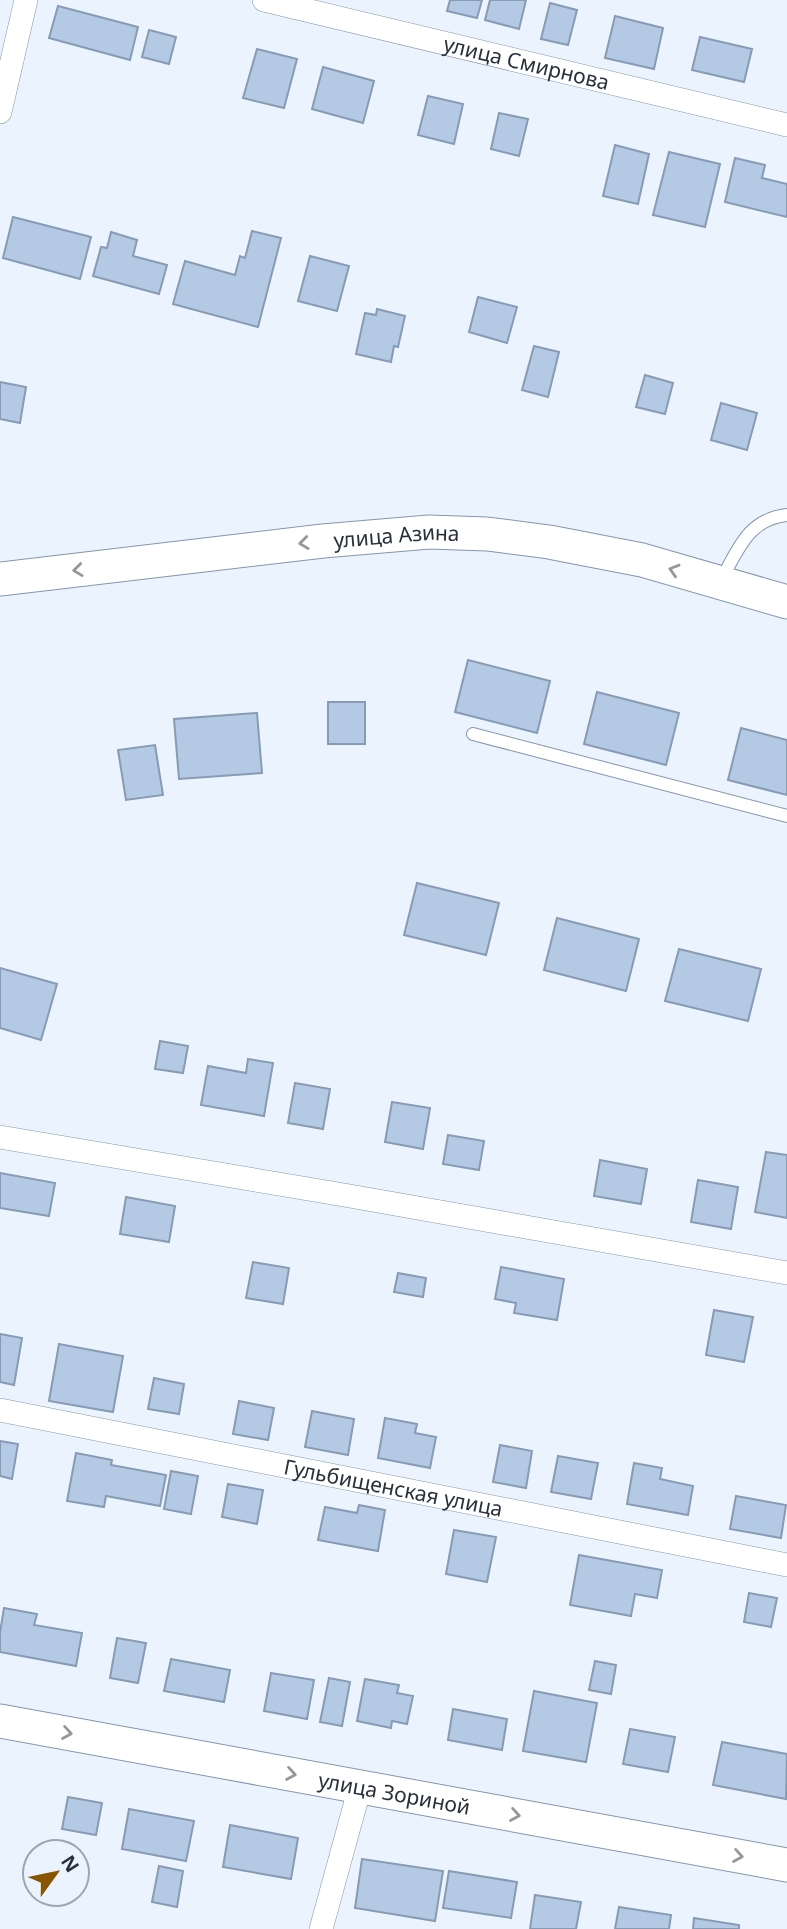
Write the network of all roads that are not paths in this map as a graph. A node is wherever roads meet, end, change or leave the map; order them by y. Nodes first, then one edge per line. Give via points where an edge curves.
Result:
1 (26, 0) edge
2 (264, 0) edge
3 (0, 112) edge
4 (787, 125) edge
5 (787, 515) edge
6 (0, 579) edge
7 (720, 583) junction
8 (787, 602) edge
9 (473, 734) dead end
10 (787, 816) edge
11 (0, 1137) edge
12 (787, 1273) edge
13 (0, 1410) edge
14 (787, 1565) edge
15 (0, 1721) edge
16 (360, 1787) junction
17 (787, 1865) edge
18 (321, 1929) edge

1 - 3 street
2 - 4 street, улица Смирнова
5 - 7 lane via 757,525 747,535
7 -> 6 main road, улица Азина via 642,560 549,542 429,532
7 - 8 main road, улица Азина
9 - 10 lane
11 - 12 street
13 - 14 street, Гульбищенская улица
15 -> 16 main road, улица Зориной
16 -> 17 main road, улица Зориной
16 - 18 street

